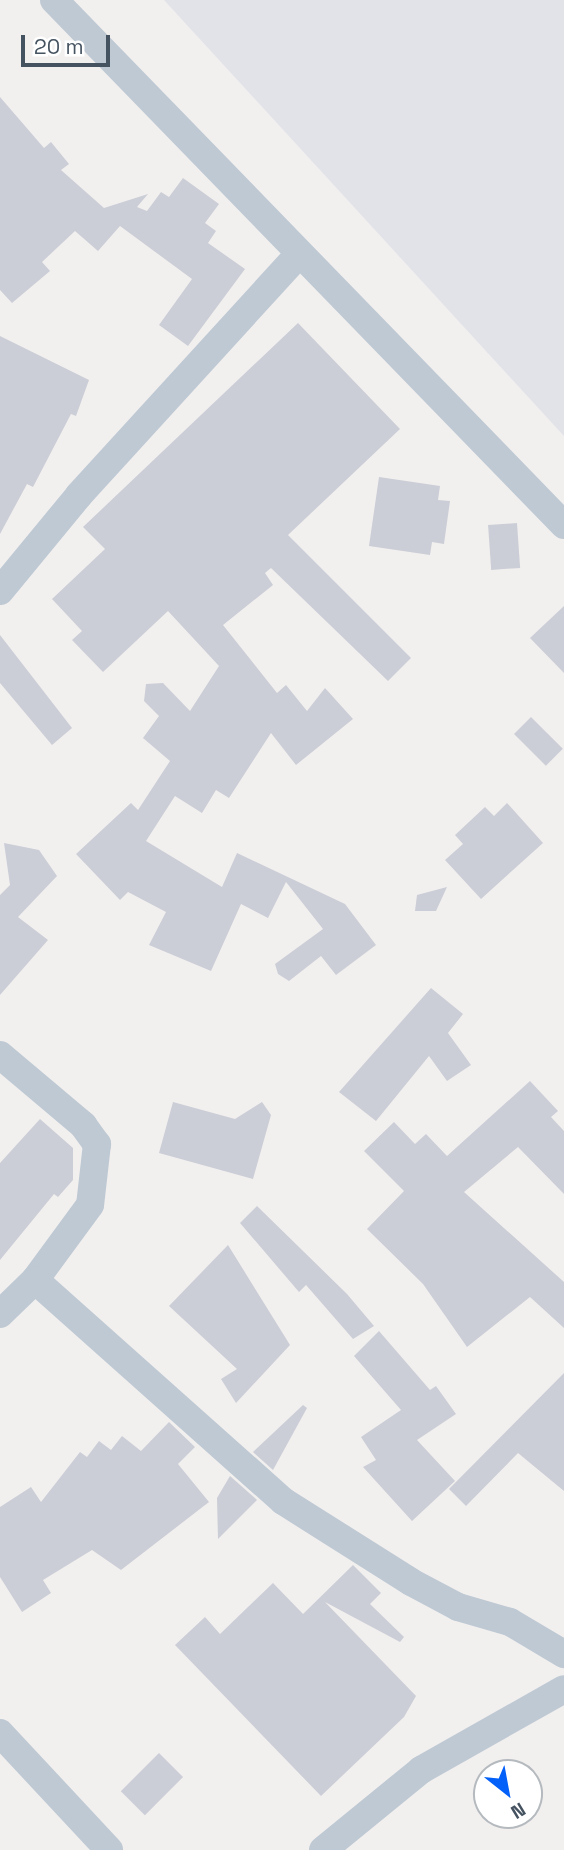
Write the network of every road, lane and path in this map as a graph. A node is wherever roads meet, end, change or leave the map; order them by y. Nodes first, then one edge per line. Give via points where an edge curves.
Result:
1 (54, 0) edge
2 (299, 254) junction
3 (564, 525) edge
4 (0, 591) edge
5 (0, 1055) edge
6 (35, 1280) junction
7 (0, 1314) edge
8 (564, 1654) edge
9 (564, 1689) edge
10 (0, 1734) edge
11 (109, 1850) edge
12 (323, 1850) edge

1 - 2 street
2 - 3 street
2 - 4 street via 79,495
5 - 6 street via 83,1125 97,1144 90,1205
6 - 7 street
6 - 8 street via 283,1501 411,1582 458,1607 510,1622
9 - 12 street via 421,1770
10 - 11 street

